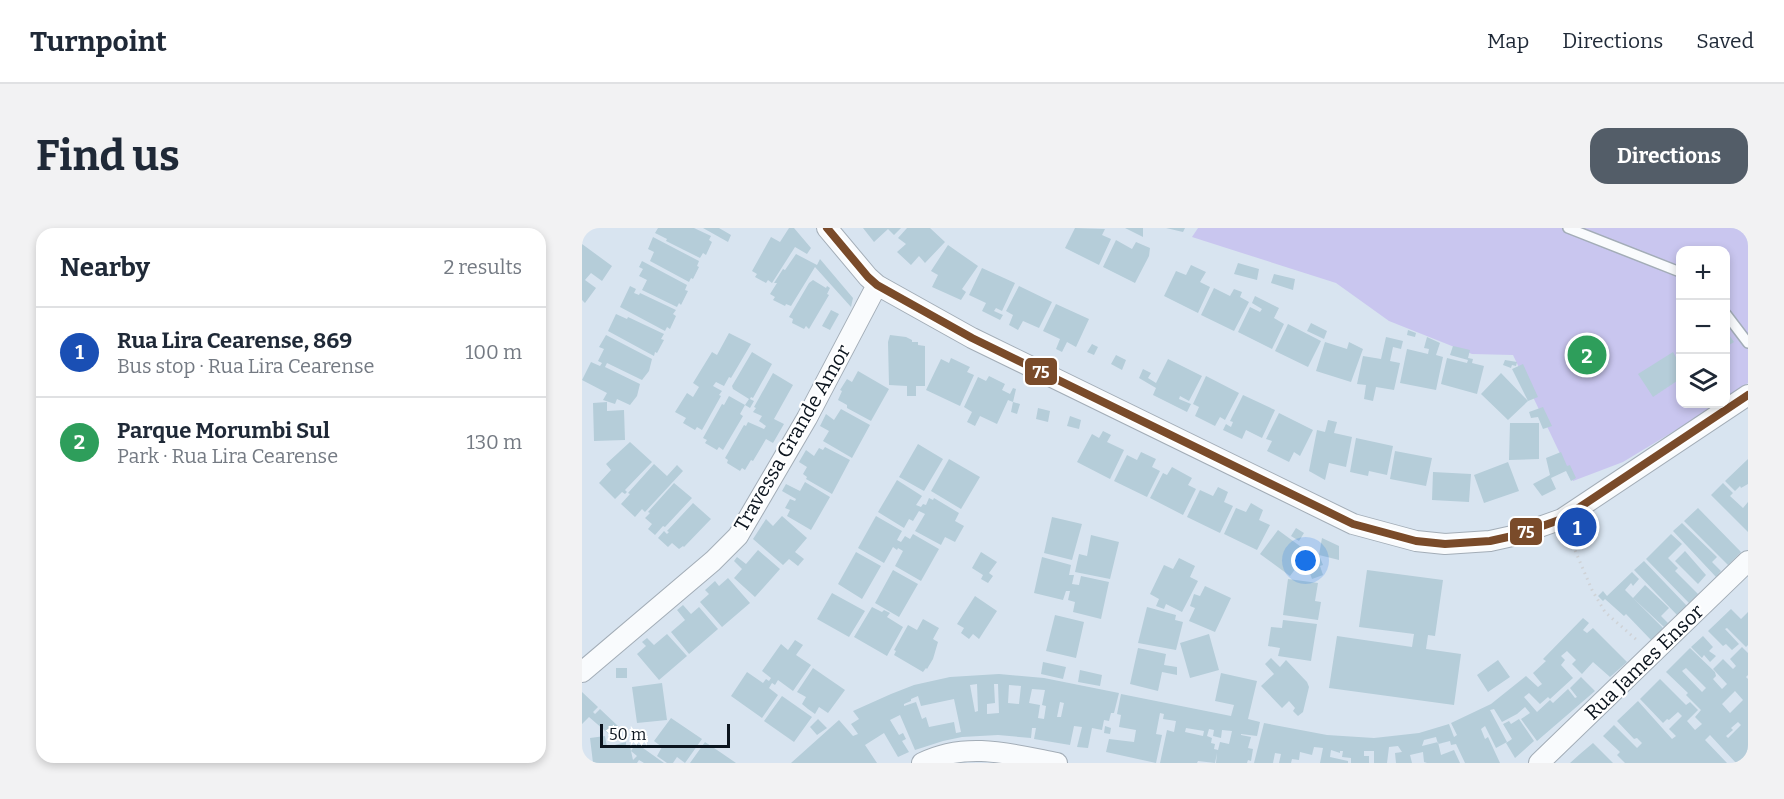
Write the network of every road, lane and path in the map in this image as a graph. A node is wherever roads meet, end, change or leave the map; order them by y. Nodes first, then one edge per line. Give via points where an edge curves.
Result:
1 (827, 228) edge
2 (1568, 228) edge
3 (1676, 270) edge
4 (877, 285) junction
5 (1730, 320) edge
6 (1748, 343) edge
7 (1748, 395) edge
8 (1562, 519) junction
9 (1748, 561) edge
10 (1653, 653) junction
11 (582, 672) edge
12 (956, 757) edge
13 (921, 763) edge
14 (1057, 763) edge
15 (1539, 763) edge

1 - 4 street
2 - 3 lane
4 - 8 street via 972,338 1353,524 1416,541 1445,544 1490,541
4 - 11 street, Travessa Grande Amor via 807,418 738,536
5 - 6 lane
7 - 8 street
8 - 10 path via 1605,612
9 - 10 street, Rua James Ensor
10 - 15 street, Rua James Ensor
12 - 13 street via 934,757
12 - 14 street via 993,751

